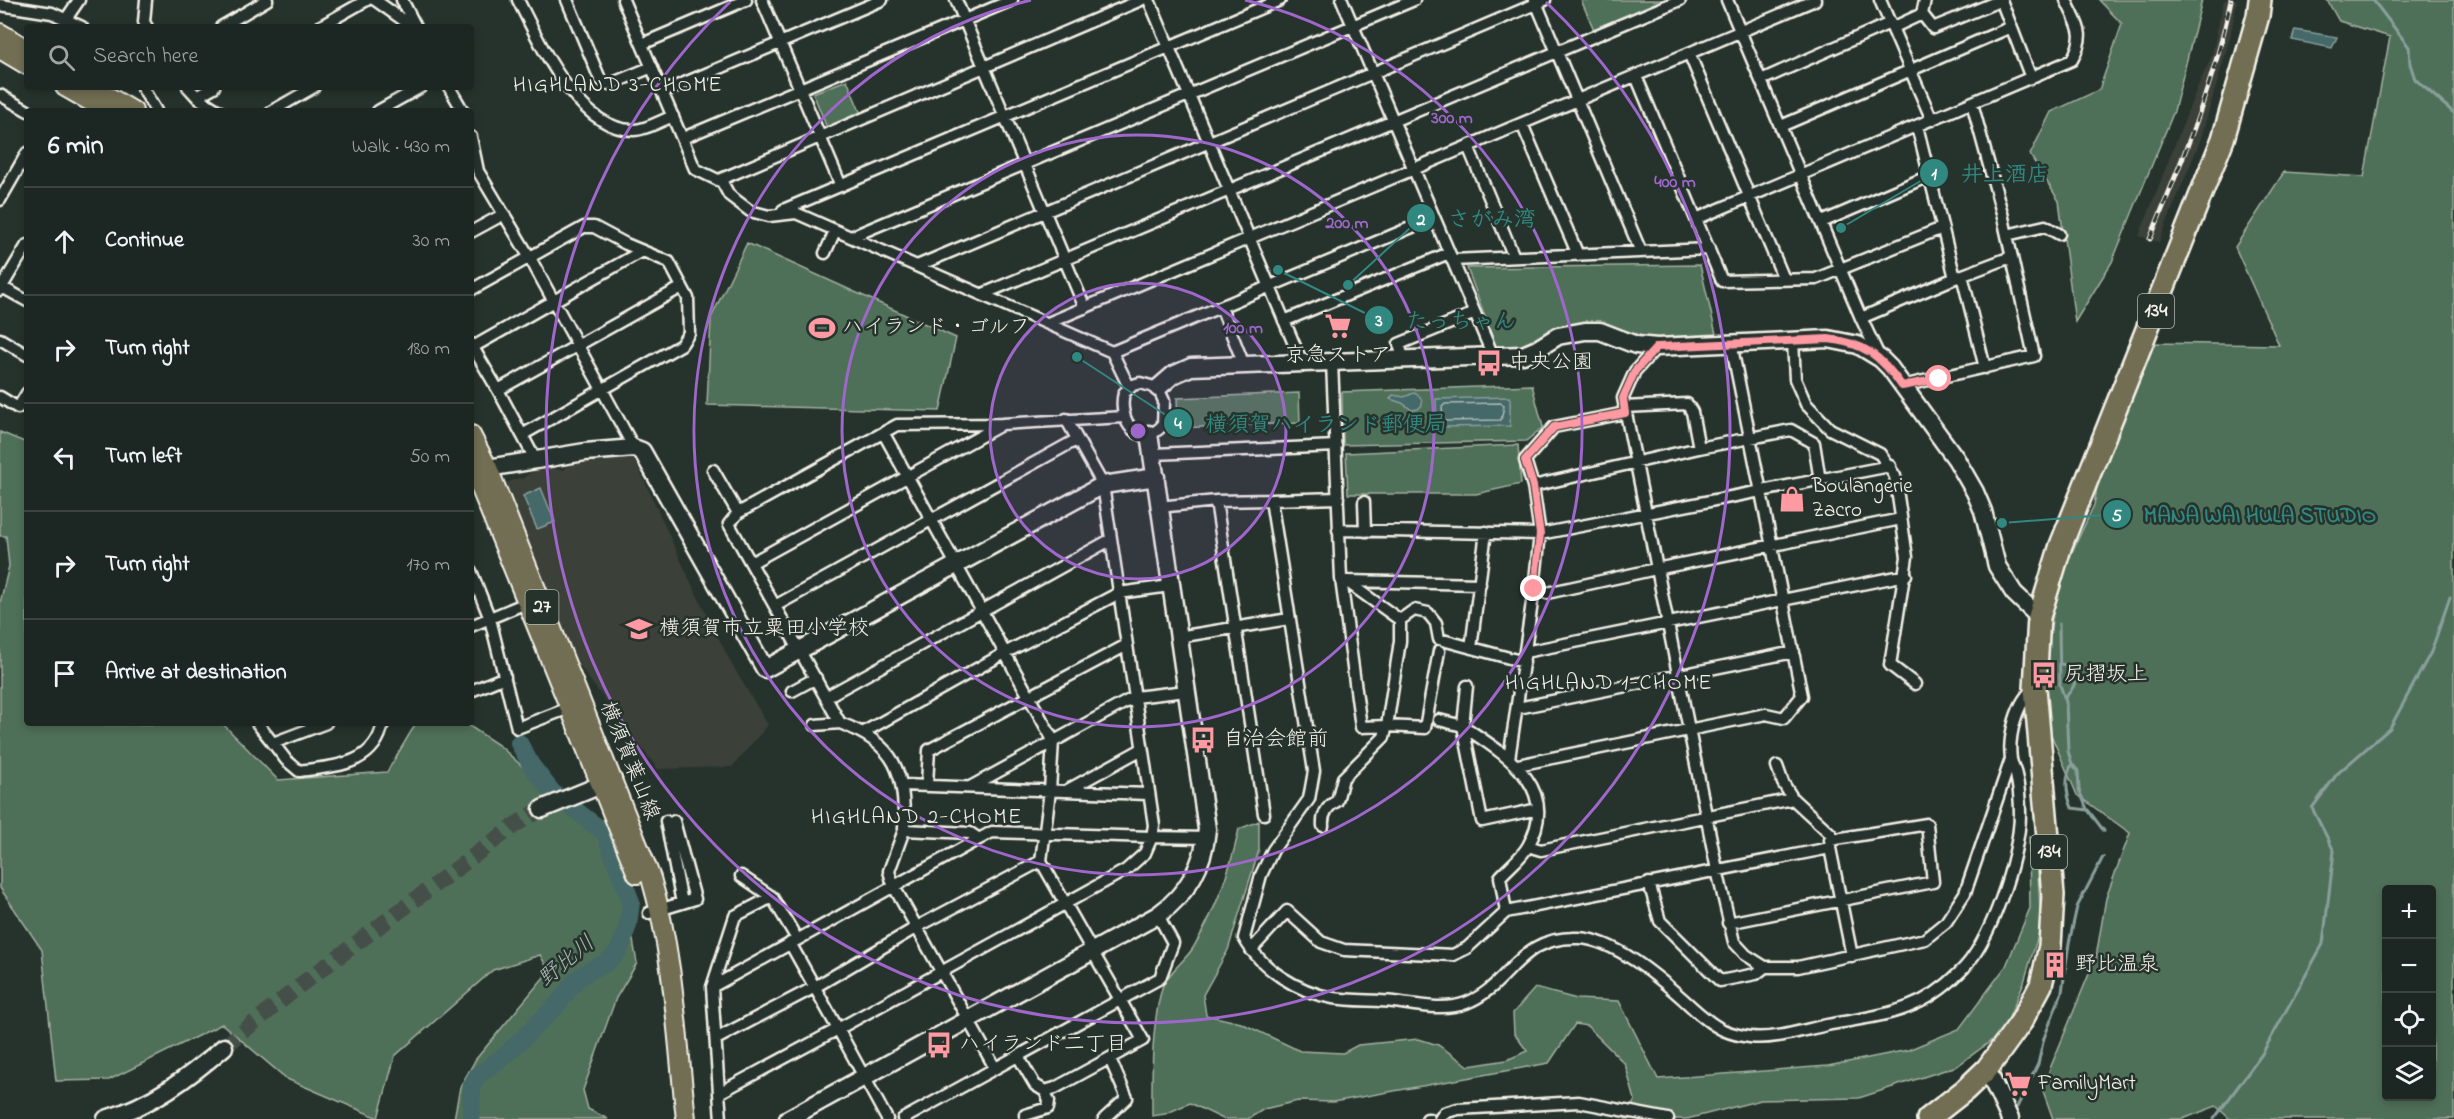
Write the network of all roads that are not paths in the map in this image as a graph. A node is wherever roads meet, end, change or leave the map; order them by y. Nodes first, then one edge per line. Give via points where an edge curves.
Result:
1 (79, 0) edge
2 (146, 0) edge
3 (267, 0) edge
4 (367, 0) edge
5 (375, 0) edge
6 (402, 0) edge
7 (518, 0) edge
8 (567, 0) edge
9 (623, 0) edge
10 (746, 0) edge
11 (762, 0) edge
12 (882, 0) edge
13 (956, 0) edge
14 (1012, 0) edge
15 (1141, 0) edge
16 (1149, 0) edge
17 (1280, 0) edge
18 (1342, 0) edge
19 (1414, 0) edge
20 (1680, 0) edge
21 (1727, 0) edge
22 (1815, 0) edge
23 (1880, 0) edge
24 (1925, 0) edge
25 (2066, 0) edge
26 (2260, 0) edge
27 (1539, 1) edge
28 (2000, 1) edge
29 (0, 5) edge
30 (1922, 14) junction
31 (66, 19) junction
32 (964, 20) junction
33 (76, 24) edge
34 (145, 24) edge
35 (226, 24) edge
36 (324, 24) edge
37 (411, 24) edge
38 (414, 24) edge
39 (1353, 26) junction
40 (1891, 26) junction
41 (2011, 27) junction
42 (1741, 31) junction
43 (0, 33) edge
44 (780, 43) junction
45 (642, 44) junction
46 (24, 47) edge
47 (1169, 47) junction
48 (0, 49) edge
49 (1557, 52) junction
50 (1689, 53) junction
51 (24, 63) edge
52 (652, 67) junction
53 (984, 67) junction
54 (1911, 71) junction
55 (1373, 73) junction
56 (1636, 76) junction
57 (2031, 78) junction
58 (1761, 80) junction
59 (800, 89) junction
60 (70, 90) edge
61 (97, 90) edge
62 (144, 90) edge
63 (191, 90) edge
64 (209, 90) edge
65 (309, 90) edge
66 (416, 90) edge
67 (451, 90) edge
68 (663, 92) junction
69 (1189, 95) junction
70 (198, 96) junction
71 (2, 99) edge
72 (1577, 100) junction
73 (1972, 103) junction
74 (101, 108) edge
75 (128, 108) edge
76 (154, 108) edge
77 (215, 108) edge
78 (277, 108) edge
79 (383, 108) edge
80 (460, 108) edge
81 (24, 109) edge
82 (674, 116) junction
83 (1005, 116) junction
84 (1932, 120) junction
85 (1394, 122) junction
86 (1522, 124) junction
87 (1781, 126) junction
88 (1917, 126) junction
89 (820, 137) junction
90 (683, 138) junction
91 (1209, 142) junction
92 (1468, 146) junction
93 (24, 158) edge
94 (1025, 164) junction
95 (1414, 169) junction
96 (475, 173) edge
97 (1802, 175) junction
98 (1929, 176) junction
99 (719, 180) junction
100 (841, 186) junction
101 (1229, 190) junction
102 (1750, 196) junction
103 (0, 200) edge
104 (1045, 212) junction
105 (504, 214) junction
106 (769, 216) junction
107 (1434, 218) junction
108 (1696, 219) junction
109 (1822, 222) junction
110 (1942, 228) junction
111 (474, 230) edge
112 (835, 231) junction
113 (2059, 234) dead end
114 (2007, 235) junction
115 (851, 237) junction
116 (1250, 238) junction
117 (1708, 249) junction
118 (24, 250) edge
119 (642, 251) junction
120 (1641, 252) junction
121 (825, 253) dead end
122 (1578, 255) junction
123 (1451, 256) junction
124 (1514, 257) junction
125 (2011, 257) junction
126 (530, 258) junction
127 (1065, 259) junction
128 (917, 266) junction
129 (1841, 270) junction
130 (1959, 276) junction
131 (1784, 279) junction
132 (1270, 286) junction
133 (682, 287) junction
134 (1, 288) edge
135 (474, 288) edge
136 (983, 294) junction
137 (24, 300) edge
138 (553, 301) junction
139 (1221, 307) junction
140 (1085, 308) junction
141 (1475, 313) junction
142 (1861, 318) junction
143 (1284, 321) junction
144 (1048, 323) junction
145 (0, 339) edge
146 (1793, 341) junction
147 (1731, 343) junction
148 (474, 345) edge
149 (578, 345) junction
150 (1657, 347) junction
151 (474, 349) edge
152 (1112, 352) junction
153 (24, 353) edge
154 (1402, 354) dead end
155 (1493, 356) junction
156 (1881, 359) junction
157 (1332, 362) junction
158 (1302, 363) junction
159 (1244, 365) junction
160 (1985, 368) junction
161 (1902, 386) junction
162 (1129, 387) junction
163 (1158, 388) junction
164 (498, 390) junction
165 (602, 391) junction
166 (0, 397) edge
167 (24, 398) edge
168 (1625, 410) junction
169 (1124, 417) junction
170 (1066, 419) junction
171 (1002, 424) junction
172 (884, 434) junction
173 (1149, 434) junction
174 (522, 435) junction
175 (1750, 438) junction
176 (1076, 440) junction
177 (1336, 446) junction
178 (634, 448) junction
179 (1699, 448) junction
180 (1154, 454) junction
181 (535, 459) junction
182 (1635, 462) junction
183 (1890, 466) junction
184 (476, 468) edge
185 (713, 471) dead end
186 (907, 477) junction
187 (1156, 477) junction
188 (1820, 481) junction
189 (1103, 485) junction
190 (1533, 486) junction
191 (1761, 492) junction
192 (1338, 498) junction
193 (1271, 500) junction
194 (1216, 501) junction
195 (1364, 502) dead end
196 (1159, 507) junction
197 (738, 513) junction
198 (1645, 514) junction
199 (931, 519) junction
200 (1901, 519) junction
201 (1338, 530) junction
202 (1365, 531) junction
203 (1486, 532) junction
204 (1540, 534) junction
205 (1110, 540) junction
206 (1772, 546) junction
207 (751, 563) junction
208 (957, 566) junction
209 (1656, 569) junction
210 (1906, 575) junction
211 (474, 579) edge
212 (1344, 580) junction
213 (1480, 584) junction
214 (1170, 586) junction
215 (1534, 589) junction
216 (1119, 592) junction
217 (1783, 600) junction
218 (526, 603) junction
219 (775, 606) junction
220 (981, 610) junction
221 (2039, 617) junction
222 (490, 619) junction
223 (1289, 619) junction
224 (1400, 620) junction
225 (1667, 623) junction
226 (474, 625) edge
227 (1236, 628) junction
228 (1178, 637) junction
229 (1125, 646) junction
230 (1471, 648) junction
231 (800, 650) junction
232 (1439, 651) dead end
233 (1794, 652) junction
234 (1005, 653) junction
235 (1524, 657) junction
236 (1678, 676) junction
237 (505, 678) junction
238 (816, 678) junction
239 (1915, 684) dead end
240 (1467, 686) dead end
241 (2035, 688) junction
242 (474, 689) edge
243 (792, 691) dead end
244 (1186, 691) junction
245 (826, 697) junction
246 (1029, 697) junction
247 (1135, 697) junction
248 (569, 708) junction
249 (1518, 708) junction
250 (1439, 720) dead end
251 (840, 723) junction
252 (815, 724) dead end
253 (259, 726) edge
254 (318, 726) edge
255 (382, 726) edge
256 (1387, 726) junction
257 (1463, 726) junction
258 (1689, 730) junction
259 (864, 732) junction
260 (1053, 740) junction
261 (273, 743) junction
262 (1142, 749) junction
263 (2011, 759) junction
264 (1514, 762) junction
265 (1777, 766) dead end
266 (606, 783) junction
267 (927, 784) junction
268 (903, 785) junction
269 (971, 787) junction
270 (1050, 791) junction
271 (1066, 791) junction
272 (1148, 794) junction
273 (1793, 798) junction
274 (546, 807) tunnel mouth
275 (1538, 809) junction
276 (1264, 814) dead end
277 (1706, 816) junction
278 (670, 821) dead end
279 (1323, 826) dead end
280 (904, 830) junction
281 (1045, 834) junction
282 (1152, 837) junction
283 (1206, 838) junction
284 (979, 839) junction
285 (1830, 844) junction
286 (1528, 846) junction
287 (1041, 861) junction
288 (1717, 870) junction
289 (741, 876) dead end
290 (1650, 883) junction
291 (893, 885) junction
292 (772, 897) junction
293 (1841, 900) junction
294 (1066, 904) junction
295 (655, 912) junction
296 (1506, 912) junction
297 (1158, 915) junction
298 (1728, 923) junction
299 (917, 927) junction
300 (794, 941) junction
301 (1251, 950) junction
302 (1092, 951) junction
303 (1852, 956) junction
304 (1765, 967) junction
305 (942, 972) junction
306 (712, 987) junction
307 (815, 987) junction
308 (1120, 1000) junction
309 (968, 1020) junction
310 (838, 1029) junction
311 (716, 1039) junction
312 (224, 1047) tunnel mouth
313 (1018, 1056) junction
314 (1110, 1059) junction
315 (995, 1068) junction
316 (1987, 1069) junction
317 (864, 1077) junction
318 (1045, 1091) junction
319 (719, 1093) junction
320 (1025, 1115) dead end
321 (106, 1119) edge
322 (674, 1119) edge
323 (686, 1119) edge
324 (721, 1119) edge
325 (788, 1119) edge
326 (887, 1119) edge
327 (903, 1119) edge
328 (1104, 1119) edge
329 (1440, 1119) edge
330 (1668, 1119) edge
331 (1928, 1119) edge
332 (2010, 1119) edge

1 - 31 street
2 - 34 street
3 - 35 street
4 - 36 street
5 - 37 street
6 - 38 street
7 - 82 street via 562,82 608,124 635,130
8 - 52 street via 600,79 613,83
9 - 45 street
10 - 45 street
11 - 44 street
12 - 44 street
13 - 32 street
14 - 32 street
15 - 53 street
16 - 47 street
17 - 47 street
18 - 39 street
19 - 39 street
20 - 49 street
21 - 42 street
22 - 42 street
23 - 40 street
24 - 30 street
25 - 57 street via 2082,36 2079,47 2072,60
26 - 221 highway, 134 via 2223,139 2064,535
27 - 49 street
27 - 55 street
28 - 30 street via 1933,28
28 - 41 street
29 - 31 street
30 - 40 street
31 - 33 street
32 - 53 street
32 - 59 street
39 - 55 street
39 - 69 street
40 - 54 street
40 - 58 street
41 - 54 street
41 - 57 street
42 - 50 street
42 - 58 street
43 - 46 main road
44 - 59 street
44 - 68 street
45 - 52 street
47 - 69 street
47 - 83 street
48 - 51 main road
49 - 72 street
49 - 85 street
50 - 56 street
50 - 102 street
52 - 68 street
53 - 83 street
53 - 89 street
54 - 84 street
54 - 87 street
55 - 85 street
55 - 91 street
56 - 72 street
56 - 108 street
57 - 73 street
58 - 87 street
59 - 89 street
59 - 90 street
60 - 74 main road
61 - 75 main road
62 - 76 street
63 - 70 street
64 - 70 street
65 - 78 street
66 - 79 street
67 - 80 street
68 - 82 street
69 - 91 street
69 - 94 street
70 - 77 street
71 - 81 street
72 - 86 street
72 - 120 street
73 - 84 street
73 - 114 street
82 - 90 street
83 - 94 street
83 - 100 street
84 - 88 street
85 - 95 street
85 - 101 street
86 - 92 street
86 - 122 street
87 - 97 street
88 - 97 street
88 - 98 street
89 - 99 street
89 - 100 street
90 - 99 street via 695,169
91 - 101 street
91 - 104 street
92 - 95 street
92 - 124 street
93 - 103 street
94 - 104 street
94 - 115 street
95 - 107 street
95 - 116 street
96 - 105 street
97 - 102 street
97 - 109 street
98 - 109 street
98 - 110 street
99 - 106 street via 729,195 750,211
100 - 106 street
101 - 116 street
101 - 127 street
102 - 108 street
102 - 131 street
104 - 127 street
104 - 128 street
105 - 111 street
105 - 126 street
106 - 112 street via 796,213
107 - 123 street
107 - 132 street
108 - 117 street
109 - 129 street
110 - 129 street
110 - 130 street
112 - 115 street
112 - 121 street
113 - 114 street via 2045,226
114 - 125 street
115 - 128 street
116 - 132 street
116 - 140 street
117 - 120 street
117 - 131 street via 1722,281
118 - 134 street
119 - 126 street via 594,227 584,227
119 - 133 street via 669,262
119 - 138 street
120 - 122 street
122 - 124 street
123 - 124 street
123 - 141 street
123 - 143 street
125 - 130 street
125 - 160 street via 2034,356
126 - 135 street
126 - 138 street
127 - 136 street
127 - 140 street
128 - 136 street
129 - 131 street via 1816,279
129 - 142 street
130 - 142 street
130 - 160 street
132 - 139 street
132 - 143 street
133 - 149 street
133 - 165 street via 688,298 689,333 681,345
134 - 137 street
136 - 144 street
138 - 148 street
138 - 149 street
139 - 152 street
139 - 159 street
140 - 144 street
141 - 154 street via 1399,344
141 - 155 street
142 - 156 street
143 - 158 street
144 - 152 street
145 - 153 street
146 - 147 street
146 - 156 street via 1845,340
146 - 183 street via 1795,379 1806,404 1830,429 1880,454
147 - 150 street
147 - 175 street
149 - 164 street
149 - 165 street
150 - 155 street via 1585,331 1558,336 1528,354
150 - 168 street via 1635,371 1623,398
151 - 164 street
152 - 162 street
155 - 157 street
156 - 161 street
157 - 158 street
157 - 177 street
158 - 159 street
159 - 163 street via 1184,369
160 - 161 street
161 - 221 street via 1956,459 1975,492 1997,566 2014,593
162 - 163 street via 1140,383
162 - 169 street via 1123,396
163 - 173 street via 1164,400 1164,422
164 - 174 street
165 - 174 street
165 - 178 street
166 - 167 street via 18,408
168 - 179 street via 1687,404
168 - 182 street
168 - 190 street via 1554,427 1525,460
169 - 170 street
169 - 173 street via 1130,429
170 - 171 street
170 - 176 street
171 - 172 street via 897,425
171 - 186 street
172 - 186 street
172 - 197 street
173 - 180 street
174 - 181 street
175 - 179 street
175 - 188 street via 1791,430 1814,443
175 - 191 street
176 - 189 street
176 - 199 street
177 - 180 street
177 - 192 street
178 - 181 street
178 - 231 street via 642,451 765,669
179 - 182 street
180 - 187 street
181 - 184 street
182 - 190 street
182 - 198 street
183 - 188 street
183 - 200 street
184 - 218 main road, 横須賀葉山線 / 27
184 - 266 main road, 横須賀葉山線 / 27
185 - 197 street
186 - 199 street
186 - 207 street
187 - 189 street
187 - 196 street
188 - 191 street
189 - 205 street
189 - 208 street
190 - 204 street
191 - 198 street
191 - 206 street
192 - 193 street
192 - 201 street
193 - 194 street
193 - 223 street
194 - 196 street
194 - 227 street
195 - 202 street
196 - 214 street
197 - 207 street via 729,524
198 - 204 street
198 - 209 street
199 - 208 street
199 - 219 street
200 - 206 street
200 - 210 street
201 - 202 street
201 - 212 street
202 - 203 street
203 - 204 street
203 - 213 street
204 - 215 street
205 - 216 street
205 - 220 street
206 - 209 street
206 - 217 street
207 - 219 street
208 - 220 street
208 - 231 street
209 - 215 street via 1547,593
209 - 225 street
210 - 217 street
210 - 239 street via 1890,665
211 - 222 street
212 - 213 street
212 - 224 street
212 - 256 street via 1361,727
213 - 230 street
214 - 216 street
214 - 228 street
215 - 235 street
216 - 229 street
216 - 234 street
217 - 225 street
217 - 233 street
218 - 222 street
218 - 248 main road, 横須賀葉山線 / 27
219 - 231 street
220 - 234 street
220 - 245 street
221 - 241 highway, 134
222 - 226 street
222 - 237 street
223 - 227 street
223 - 301 street via 1314,771 1309,799 1261,875 1244,938
224 - 230 street via 1414,610 1428,613 1436,623 1439,639
224 - 256 street
225 - 235 street
225 - 236 street
227 - 228 street
227 - 276 street
228 - 244 street
229 - 246 street
229 - 247 street
230 - 235 street
231 - 238 street
232 - 256 street via 1425,728
233 - 236 street
233 - 258 street via 1802,696 1784,718 1766,714
234 - 246 street
234 - 259 street
235 - 249 street
236 - 249 street
236 - 258 street
237 - 242 street
237 - 248 street via 517,728
238 - 243 street
238 - 245 street
240 - 257 street
241 - 263 street via 2018,709
241 - 316 highway, 134 via 2053,895 2050,946 2041,985 2021,1022
244 - 247 street
244 - 283 street
245 - 251 street
246 - 260 street
246 - 267 street via 929,750
247 - 260 street
247 - 262 street
248 - 266 main road, 横須賀葉山線 / 27
249 - 264 street
250 - 257 street
251 - 252 street
251 - 259 street
253 - 261 street
254 - 261 street
255 - 261 street via 368,753 328,767 299,771
256 - 279 street via 1384,736 1343,778 1337,801 1322,817
257 - 264 street
257 - 275 street via 1482,821
258 - 264 street
258 - 277 street
259 - 268 street via 888,754
260 - 269 street
260 - 270 street
262 - 271 street
262 - 272 street
263 - 301 street via 2020,815 2016,852 1995,915 1961,972 1938,991 1885,1013 1750,1037 1724,1030 1705,1018 1658,977 1615,949 1580,938 1556,939 1535,948 1485,993 1466,1003 1446,1006 1332,998 1305,990 1269,969
263 - 303 street via 1965,892 1946,922 1925,939
264 - 275 street via 1533,784
265 - 273 street
266 - 274 street
266 - 295 main road, 横須賀葉山線 / 27 via 634,866
267 - 268 street
267 - 269 street
268 - 280 street
269 - 270 street
270 - 271 street
270 - 281 street
271 - 272 street
272 - 282 street via 1154,825
273 - 277 street
273 - 285 street via 1831,834
275 - 286 street
277 - 286 street via 1541,850
277 - 288 street
278 - 295 street via 695,899
280 - 284 street via 970,833
280 - 291 street via 889,871
281 - 282 street
281 - 284 street via 992,832
281 - 287 street
282 - 283 street
282 - 294 street via 1137,863
283 - 297 street via 1191,882
284 - 291 street
285 - 288 street
285 - 293 street
285 - 293 street via 1927,824 1933,882
286 - 296 street via 1500,877
287 - 294 street
287 - 299 street
288 - 290 street
288 - 298 street
289 - 292 street
290 - 296 street
290 - 304 street via 1660,921 1720,981 1756,974
291 - 299 street
291 - 300 street
292 - 300 street
292 - 306 street via 735,916
293 - 298 street
293 - 303 street
294 - 302 street
294 - 305 street
295 - 322 main road, 横須賀葉山線 / 27
295 - 323 main road, 横須賀葉山線 / 27 via 670,962
296 - 301 street via 1467,948 1453,955 1344,950 1321,942 1287,911
297 - 302 street
297 - 308 street via 1173,943 1160,978
298 - 304 street via 1734,942
299 - 305 street
299 - 307 street
300 - 306 street
300 - 307 street
302 - 308 street
302 - 309 street
303 - 304 street via 1798,967
305 - 309 street
305 - 310 street
306 - 311 street
307 - 310 street
307 - 311 street
308 - 313 street
308 - 314 street via 1143,1040
309 - 315 street
309 - 317 street
310 - 317 street
310 - 319 street
311 - 319 street
312 - 321 street via 151,1101
313 - 315 street
313 - 318 street via 1035,1085
314 - 318 street
314 - 328 street via 1127,1098
315 - 327 street
316 - 331 highway, 134
316 - 332 street
317 - 325 street
317 - 326 street
318 - 320 street via 1048,1108
319 - 324 street
329 - 330 street via 1444,1113 1458,1109 1578,1102

